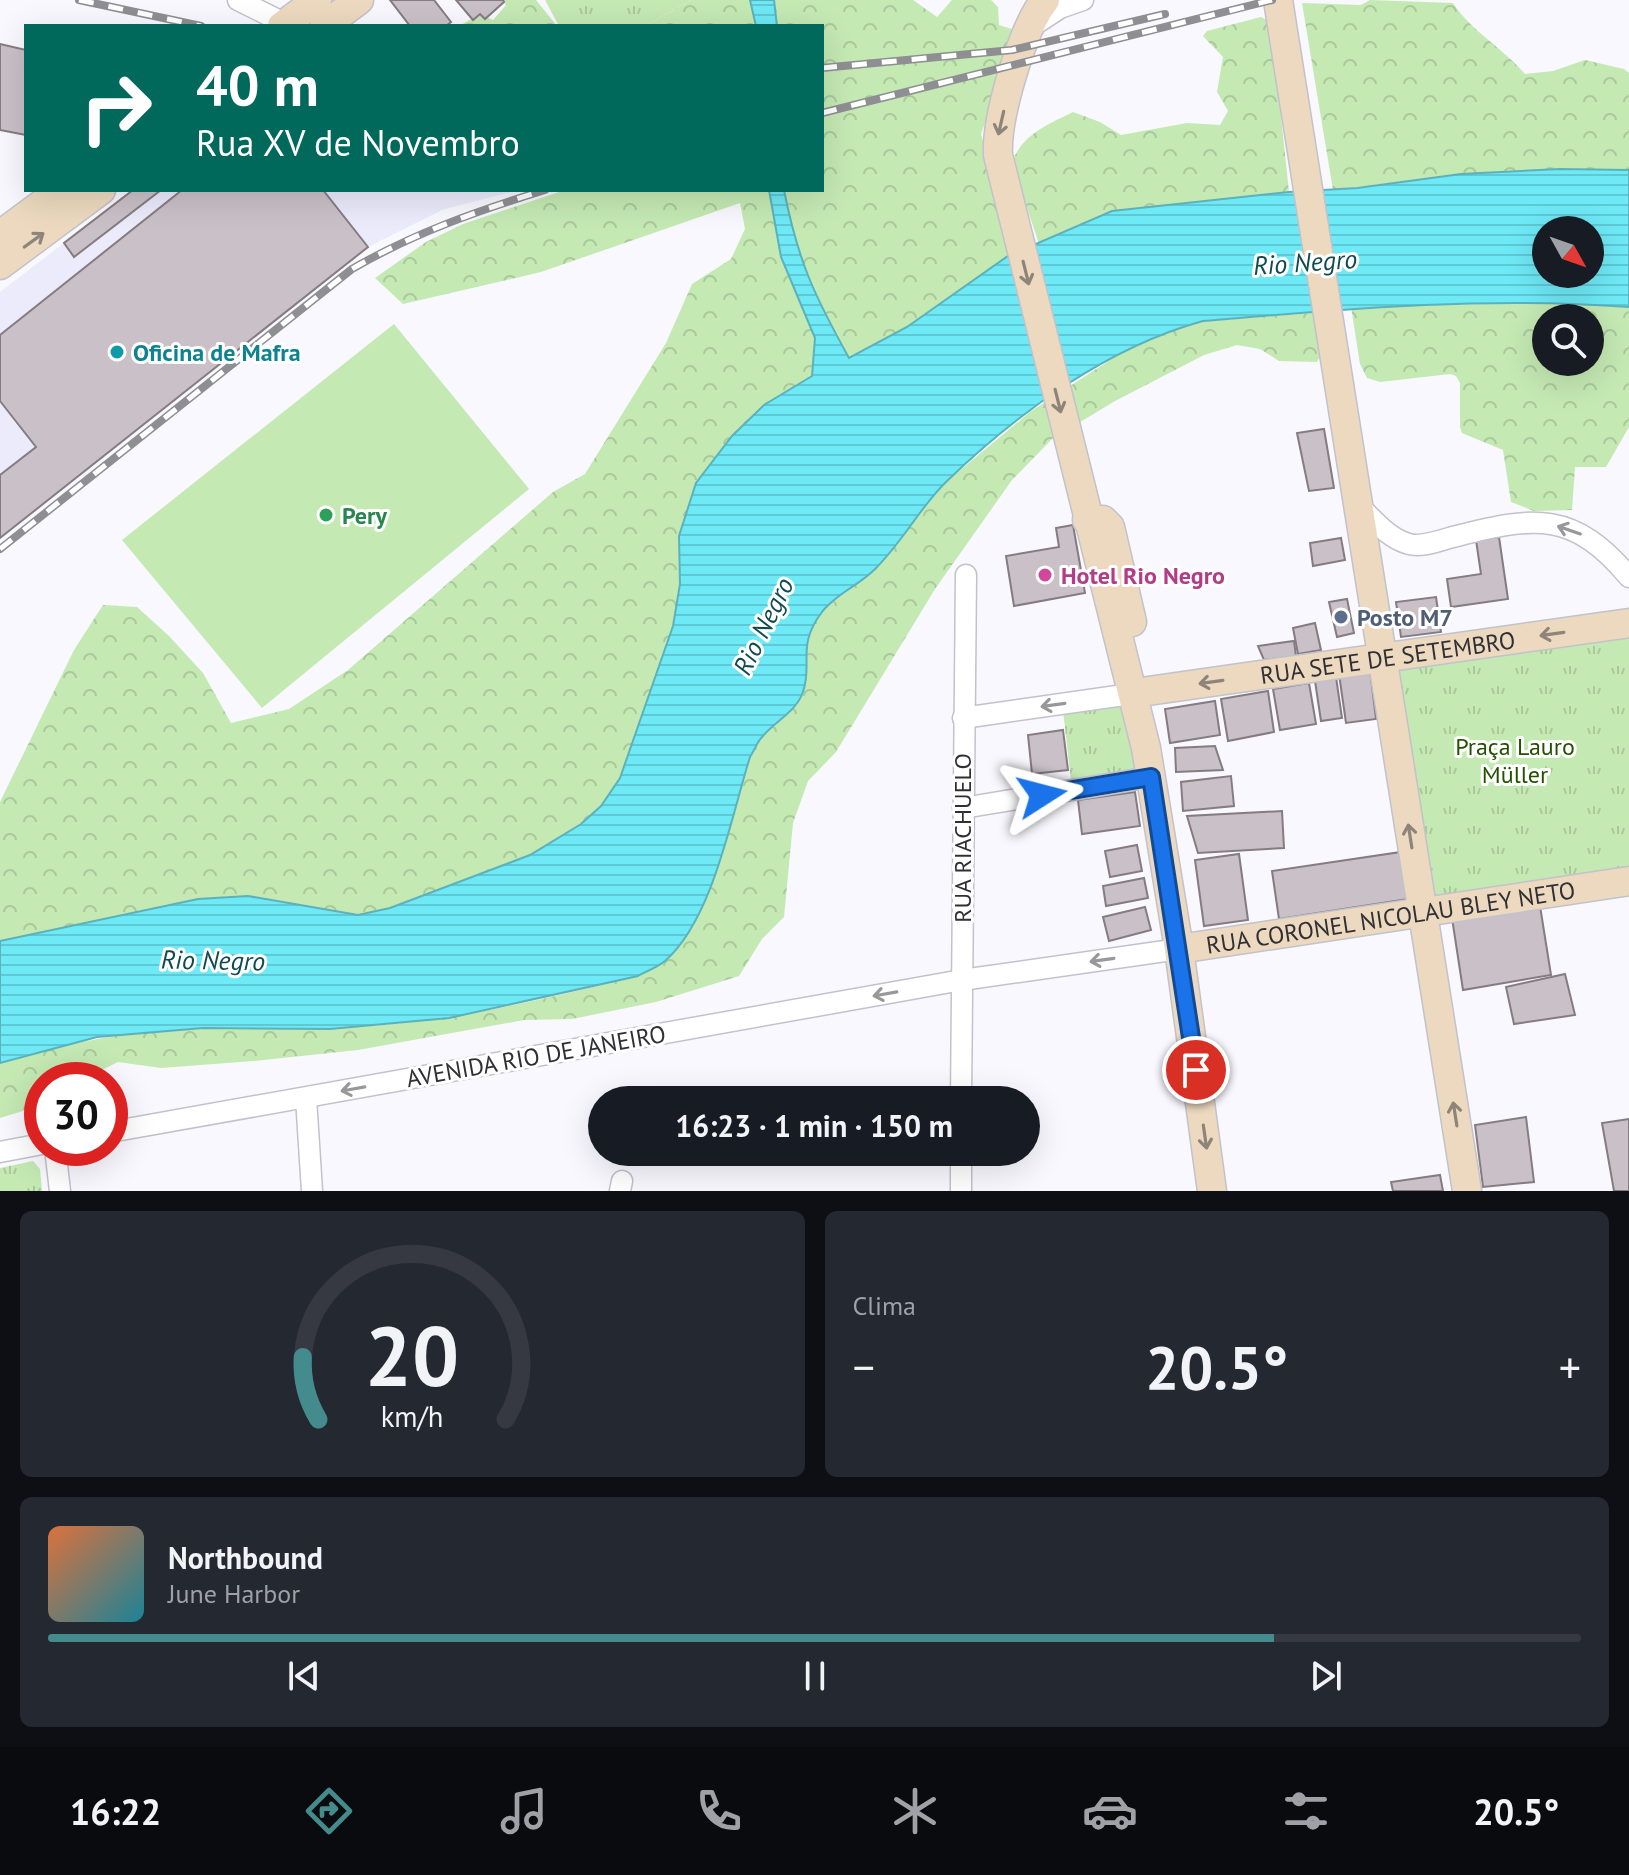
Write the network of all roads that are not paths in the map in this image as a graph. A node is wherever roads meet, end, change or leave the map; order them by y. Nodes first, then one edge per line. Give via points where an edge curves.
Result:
1 (238, 0) edge
2 (317, 0) edge
3 (359, 0) edge
4 (1045, 0) edge
5 (1083, 0) edge
6 (1278, 0) edge
7 (284, 24) edge
8 (287, 24) edge
9 (327, 24) edge
10 (1026, 32) junction
11 (58, 192) edge
12 (98, 192) edge
13 (0, 235) edge
14 (0, 265) edge
15 (1360, 507) junction
16 (966, 575) dead end
17 (1629, 577) edge
18 (1629, 623) edge
19 (1381, 659) junction
20 (1139, 692) junction
21 (963, 718) junction
22 (1151, 777) junction
23 (963, 808) junction
24 (1629, 881) edge
25 (1423, 913) junction
26 (1179, 949) junction
27 (962, 980) junction
28 (961, 1086) edge
29 (306, 1098) junction
30 (128, 1129) edge
31 (24, 1147) edge
32 (0, 1152) edge
33 (57, 1166) edge
34 (961, 1166) edge
35 (60, 1191) edge
36 (312, 1191) edge
37 (961, 1191) edge
38 (1212, 1191) edge
39 (1467, 1191) edge

1 - 7 street
2 - 8 main road
3 - 9 main road
4 - 10 main road
5 - 10 street via 1060,8
6 - 15 main road
10 -> 20 main road via 997,142 1087,520 1103,520 1110,527
11 - 13 main road
14 -> 12 main road
17 -> 15 street via 1595,541 1572,529 1510,522 1411,545 1388,535
15 - 19 main road
16 - 21 street, RUA RIACHUELO
18 -> 19 main road, RUA SETE DE SETEMBRO
19 -> 20 main road, RUA SETE DE SETEMBRO
25 -> 19 main road
20 -> 21 street, RUA SETE DE SETEMBRO
20 - 22 main road
21 - 23 street, RUA RIACHUELO
22 - 23 street
22 - 26 main road
23 - 27 street, RUA RIACHUELO
24 - 25 main road, RUA CORONEL NICOLAU BLEY NETO
25 - 26 main road, RUA CORONEL NICOLAU BLEY NETO
39 -> 25 main road
26 -> 27 street, RUA CORONEL NICOLAU BLEY NETO
26 -> 38 main road
27 - 28 street, RUA RIACHUELO
27 -> 29 street, AVENIDA RIO DE JANEIRO
29 - 30 street, AVENIDA RIO DE JANEIRO
29 - 36 street
31 - 32 street
33 - 35 street
34 - 37 street

